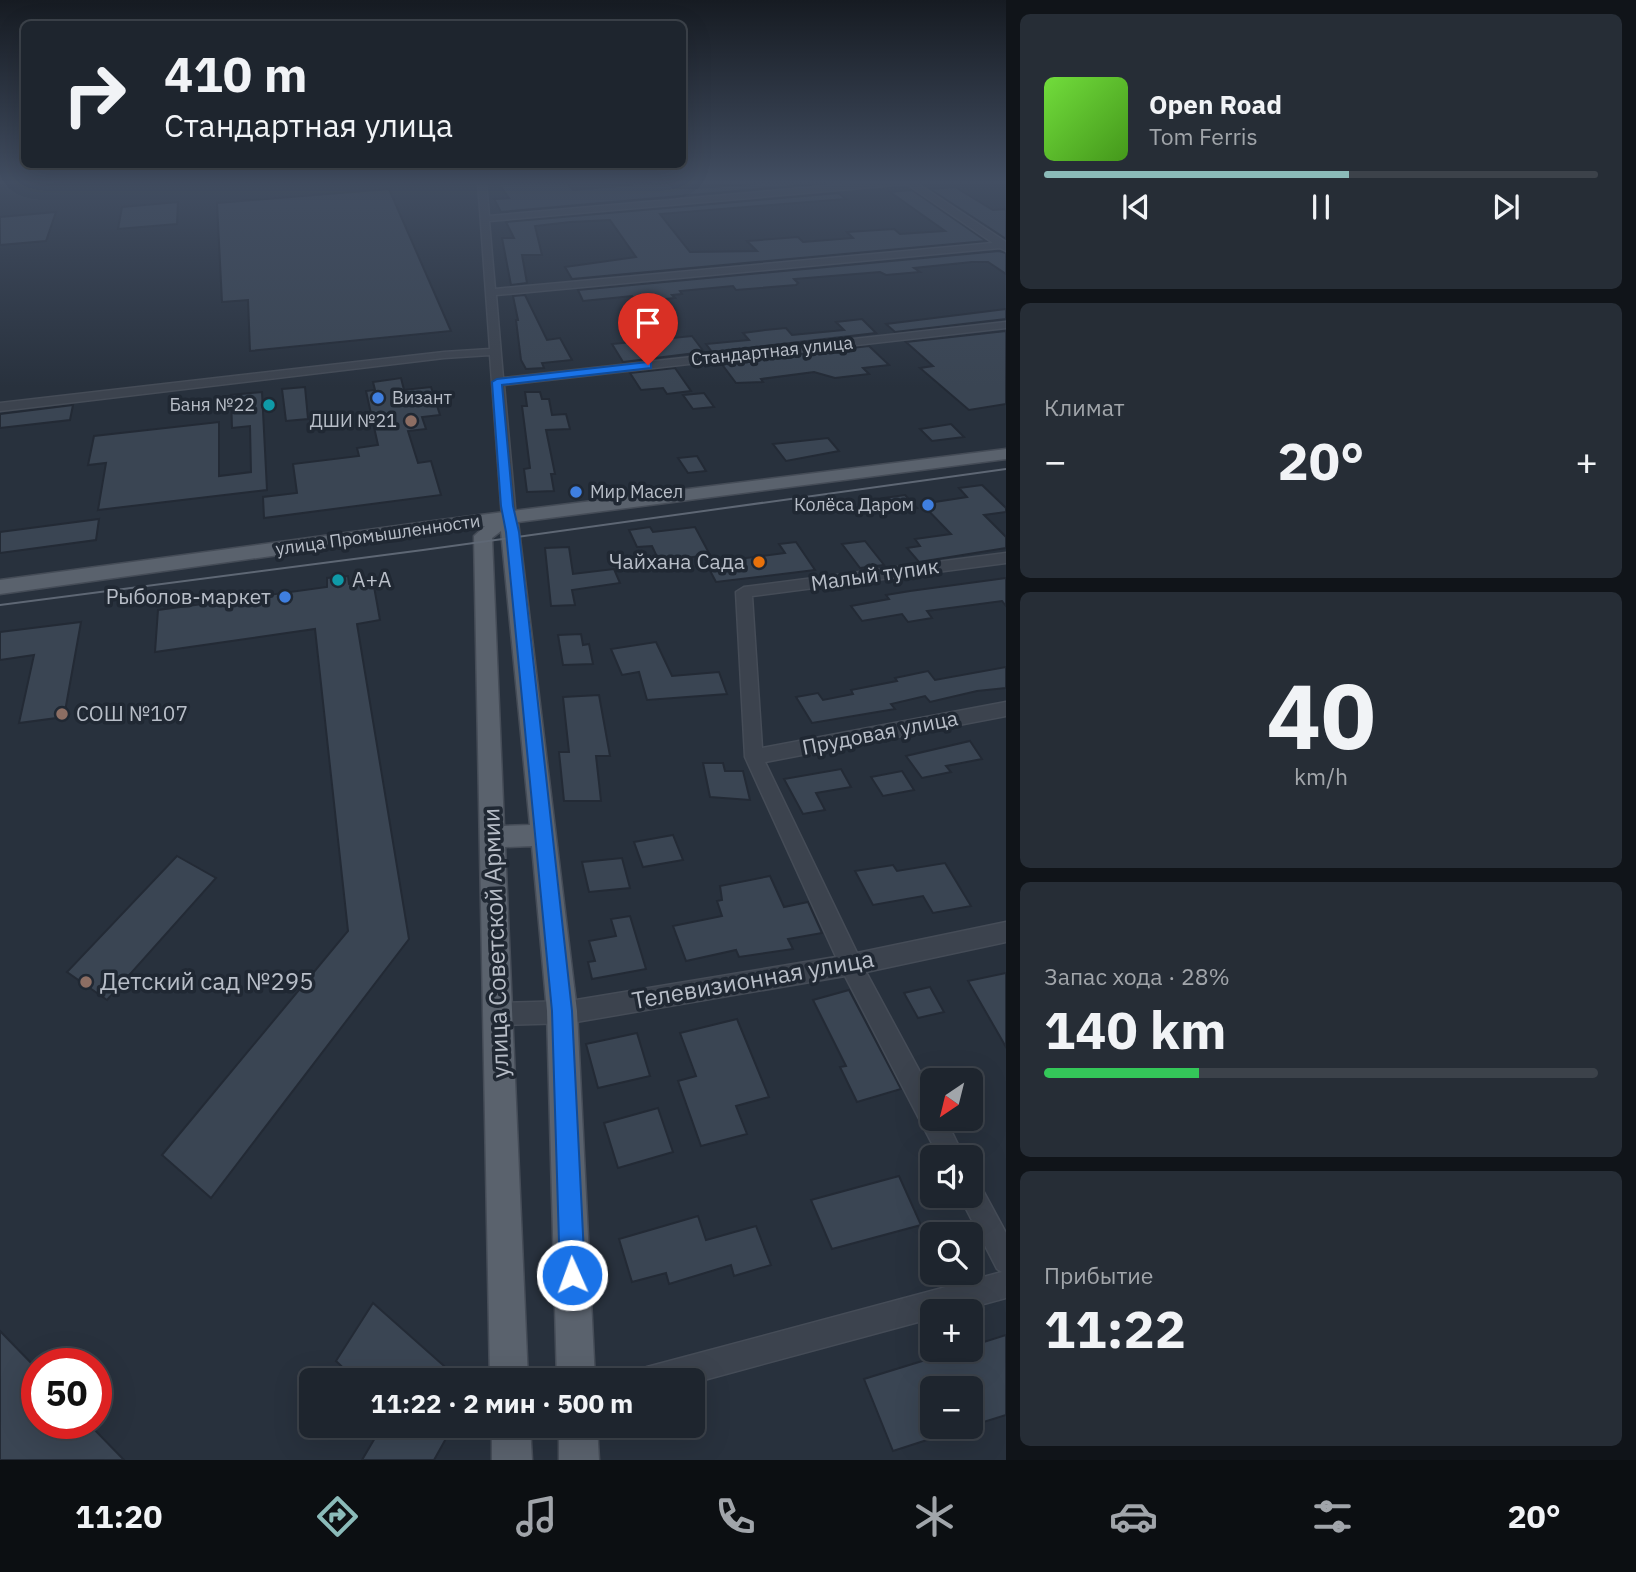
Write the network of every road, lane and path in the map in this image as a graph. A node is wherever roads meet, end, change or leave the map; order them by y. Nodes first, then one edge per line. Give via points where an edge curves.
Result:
1 (488, 250) edge
2 (959, 250) edge
3 (491, 292) junction
4 (1006, 325) edge
5 (494, 352) junction
6 (497, 382) junction
7 (0, 407) edge
8 (1006, 454) edge
9 (509, 518) junction
10 (441, 526) junction
11 (485, 547) junction
12 (1006, 558) edge
13 (0, 587) edge
14 (1006, 709) edge
15 (754, 757) junction
16 (544, 835) junction
17 (494, 837) junction
18 (1006, 932) edge
19 (851, 965) junction
20 (562, 1011) junction
21 (498, 1014) junction
22 (946, 1145) edge
23 (978, 1208) edge
24 (1006, 1260) edge
25 (1006, 1284) edge
26 (509, 1368) edge
27 (576, 1368) edge
28 (695, 1368) edge
29 (511, 1438) edge
30 (578, 1438) edge
31 (512, 1460) edge
32 (579, 1460) edge

1 - 3 street
2 - 3 street
3 - 5 street
4 - 6 street, Стандартная улица
5 - 6 street
5 - 7 street
6 - 9 street
8 - 9 main road, улица Промышленности
9 - 10 main road, улица Промышленности
9 - 11 main road via 484,536
9 - 16 main road
10 - 11 main road
10 - 13 main road, улица Промышленности
11 - 17 main road, улица Советской Армии
12 - 15 street, Малый тупик via 744,592
14 - 15 street, Прудовая улица
15 - 19 street
16 - 17 main road
16 - 20 main road
17 - 21 main road, улица Советской Армии
18 - 19 street, Телевизионная улица
19 - 20 street, Телевизионная улица
19 - 22 street
20 - 21 street, Телевизионная улица
20 - 27 main road
21 - 26 main road, улица Советской Армии
23 - 24 street
25 - 28 street
29 - 31 main road
30 - 32 main road

